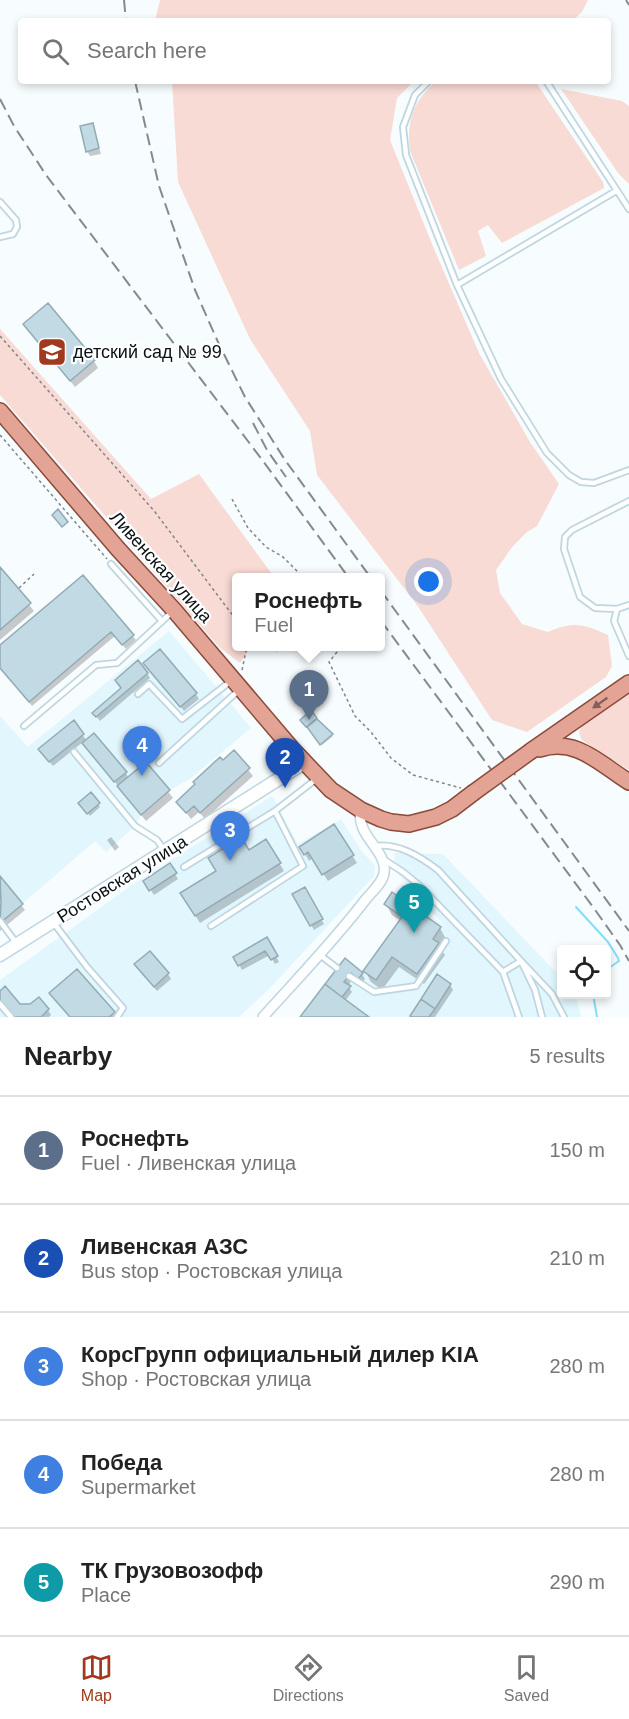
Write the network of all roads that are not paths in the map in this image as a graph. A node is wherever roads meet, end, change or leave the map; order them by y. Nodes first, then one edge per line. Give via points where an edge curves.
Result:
1 (426, 84) edge
2 (548, 84) edge
3 (616, 191) junction
4 (0, 202) edge
5 (629, 209) edge
6 (0, 237) edge
7 (457, 285) junction
8 (0, 411) edge
9 (629, 470) edge
10 (629, 501) edge
11 (111, 564) road end
12 (629, 605) edge
13 (616, 609) junction
14 (174, 610) junction
15 (162, 621) junction
16 (629, 656) edge
17 (629, 683) edge
18 (237, 684) junction
19 (138, 694) dead end
20 (572, 723) junction
21 (24, 726) dead end
22 (578, 748) junction
23 (531, 751) junction
24 (74, 752) dead end
25 (159, 763) dead end
26 (304, 763) junction
27 (318, 777) junction
28 (626, 779) edge
29 (361, 810) junction
30 (275, 811) junction
31 (374, 846) junction
32 (166, 852) junction
33 (381, 858) junction
34 (184, 867) dead end
35 (0, 921) edge
36 (53, 922) junction
37 (212, 926) dead end
38 (446, 941) dead end
39 (17, 944) junction
40 (0, 955) edge
41 (320, 955) junction
42 (521, 961) junction
43 (337, 968) dead end
44 (503, 972) junction
45 (349, 976) dead end
46 (0, 1004) edge
47 (11, 1017) edge
48 (117, 1017) edge
49 (263, 1017) edge
50 (519, 1017) edge
51 (543, 1017) edge
52 (564, 1017) edge

1 - 7 lane via 415,95 403,127 406,155
2 - 3 lane
3 - 5 lane
3 - 7 lane
4 - 6 lane via 16,220 17,227 13,234
7 - 9 lane via 501,379 547,453 581,482 594,483
8 - 14 main road, Ливенская улица
10 - 13 lane via 565,537 564,549 580,597 596,608
11 - 15 lane
12 - 13 lane
13 - 16 lane via 614,621
14 - 15 lane
14 - 18 main road, Ливенская улица
15 - 21 lane via 117,663 96,665
17 -> 20 main road, Ливенская улица
18 - 19 lane via 182,719 149,684
18 - 25 lane
18 - 26 main road, Ливенская улица
20 - 22 main road via 570,737
20 - 23 main road, Ливенская улица
22 - 23 main road via 554,745
22 - 28 main road
23 - 29 main road, Ливенская улица, bridge via 444,813 421,821 391,822
24 - 32 lane via 135,826 157,840
26 - 27 main road, Ливенская улица
26 - 32 street, Ростовская улица
27 - 29 main road, Ливенская улица
27 - 30 lane
29 - 31 street via 360,823
30 - 34 lane
30 - 37 lane via 303,866
31 - 33 street
31 - 42 lane via 396,846 438,870
32 - 36 street, Ростовская улица
33 - 41 street via 382,879
33 - 44 lane via 419,885
35 - 39 lane
36 - 39 street, Ростовская улица
36 - 48 lane via 123,1008
38 - 45 lane via 416,986 374,993
39 - 40 street, Ростовская улица
41 - 43 lane
41 - 49 street
42 - 44 lane
42 - 51 lane
42 - 52 lane via 552,994
44 - 50 lane
46 - 47 lane

